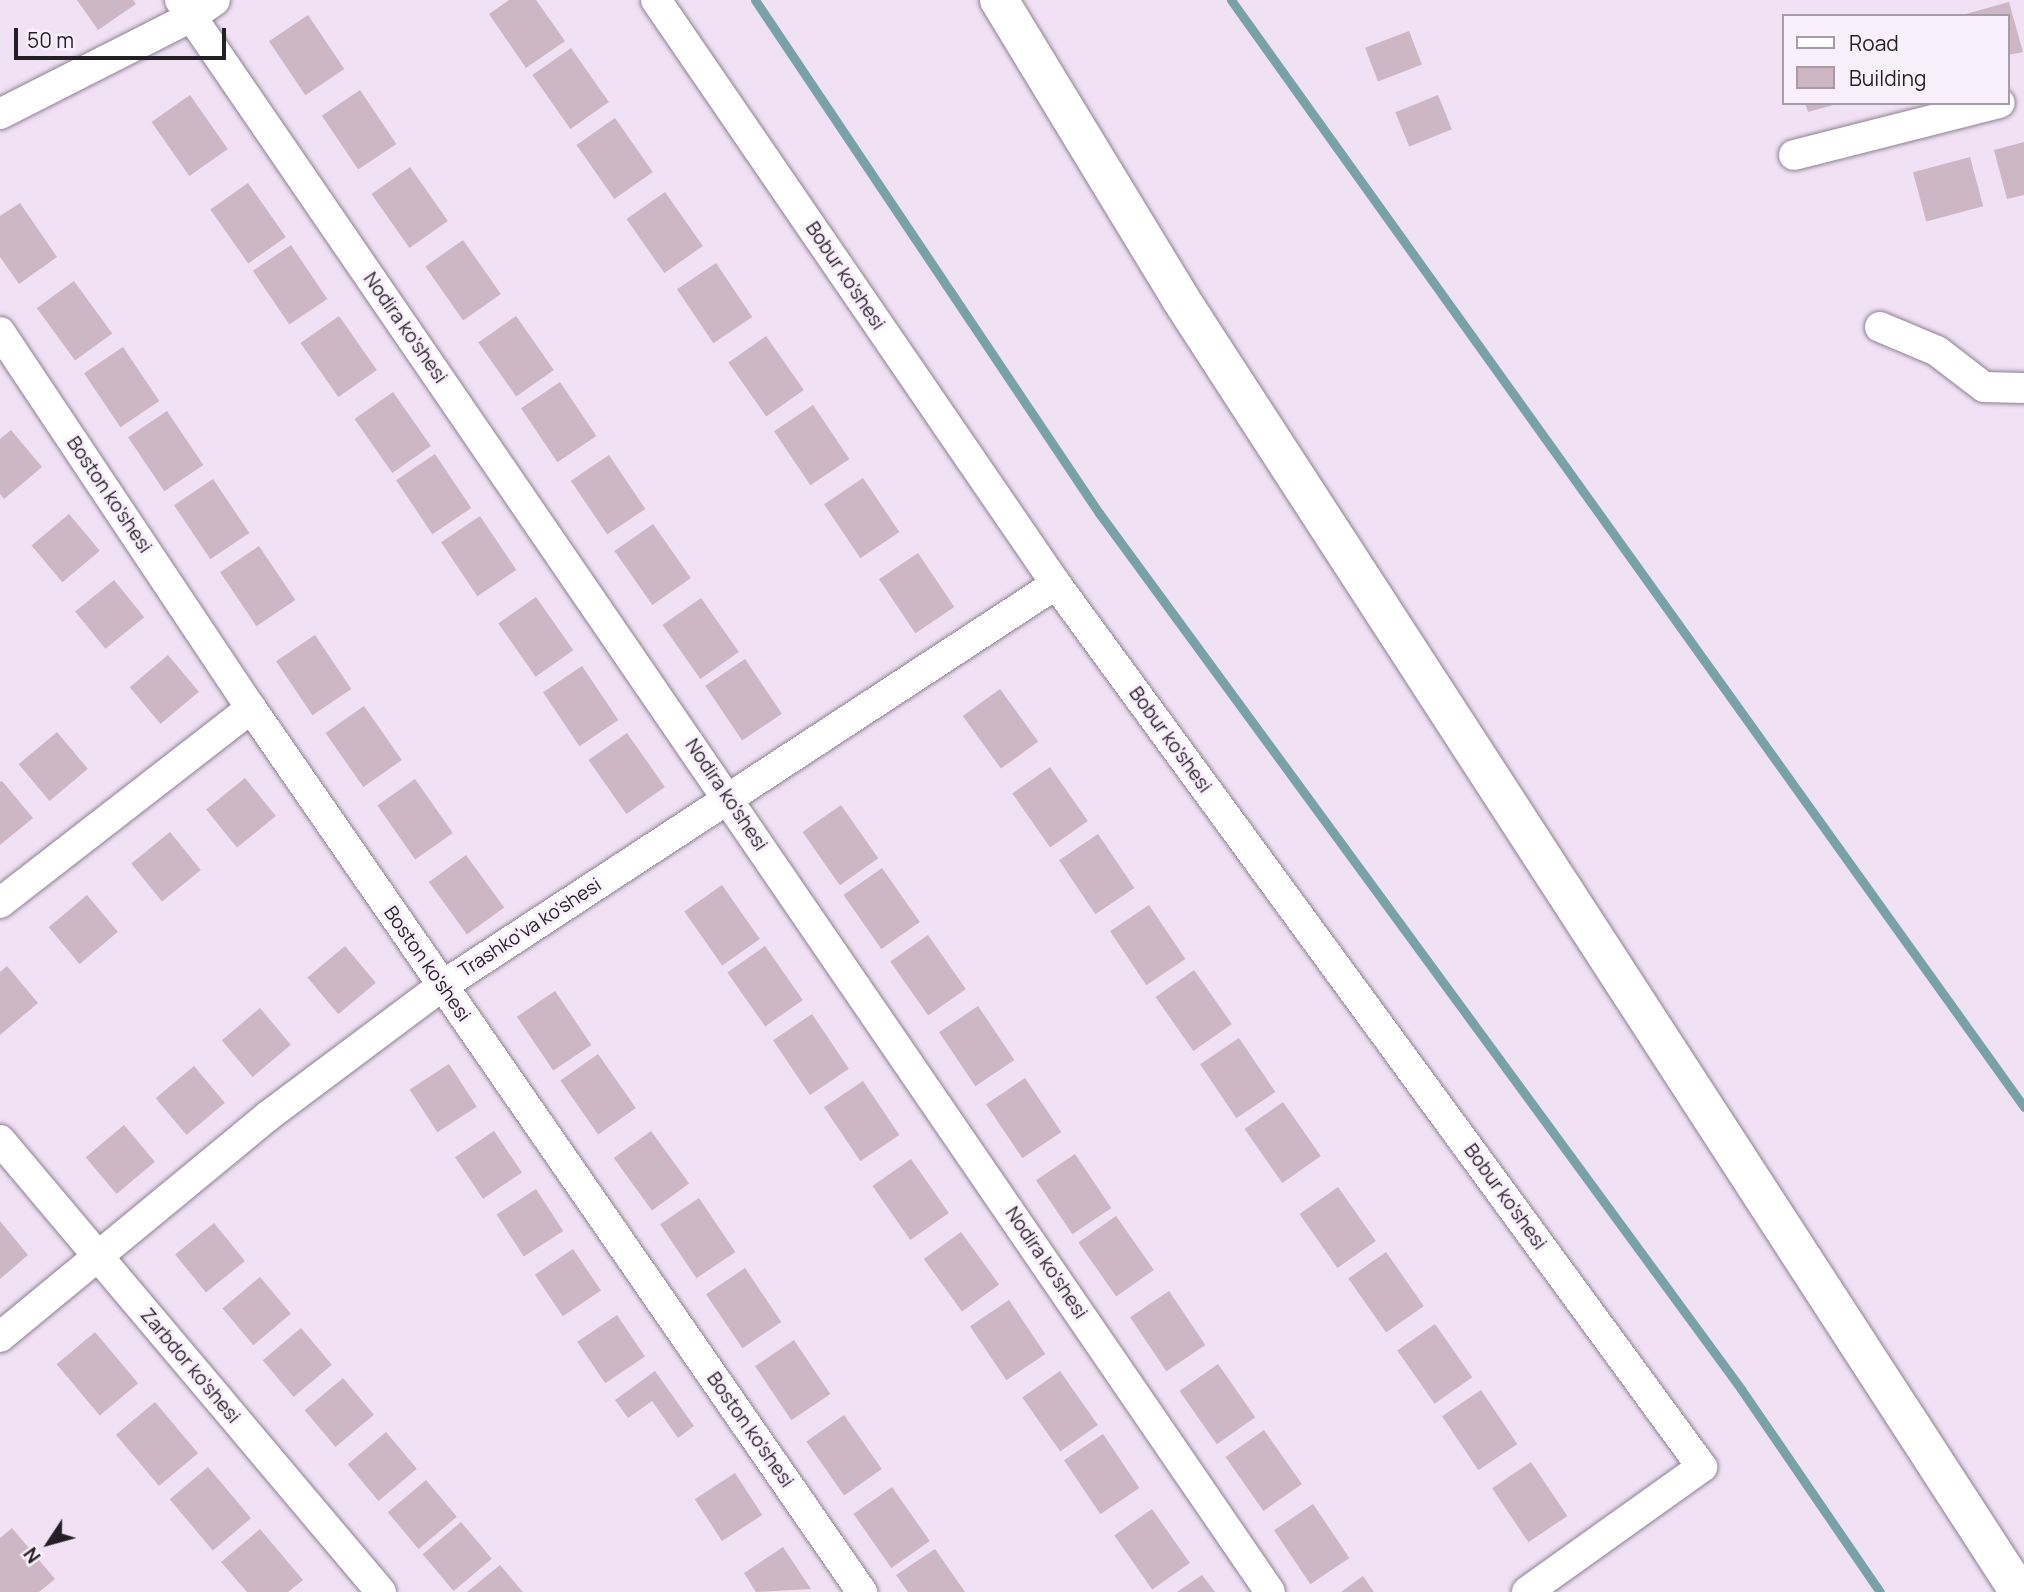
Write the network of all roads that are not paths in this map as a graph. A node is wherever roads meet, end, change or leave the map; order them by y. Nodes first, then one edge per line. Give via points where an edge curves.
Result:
1 (656, 0) edge
2 (999, 0) edge
3 (195, 6) edge
4 (1992, 105) edge
5 (0, 114) edge
6 (1794, 155) dead end
7 (1880, 327) dead end
8 (2, 340) edge
9 (2024, 388) edge
10 (1056, 584) junction
11 (251, 708) junction
12 (729, 800) junction
13 (0, 903) edge
14 (442, 986) junction
15 (0, 1140) edge
16 (97, 1255) junction
17 (0, 1337) edge
18 (381, 1592) edge
19 (862, 1592) edge
20 (1270, 1592) edge
21 (1527, 1592) edge
22 (2019, 1592) edge

1 - 10 street, Bobur ko'shesi
2 - 22 highway via 1180,298
3 - 5 street
3 - 12 street, Nodira ko'shesi
4 - 6 street
7 - 9 street via 1937,351 1984,387
8 - 11 street, Boston ko'shesi
10 - 12 street, Trashko'va ko'shesi
10 - 21 street, Bobur ko'shesi via 1702,1467
11 - 13 street
11 - 14 street, Boston ko'shesi
12 - 14 street, Trashko'va ko'shesi
12 - 20 street, Nodira ko'shesi
14 - 16 street, Trashko'va ko'shesi via 268,1116
14 - 19 street, Boston ko'shesi
15 - 16 street, Zarbdor ko'shesi
16 - 17 street, Trashko'va ko'shesi
16 - 18 street, Zarbdor ko'shesi

